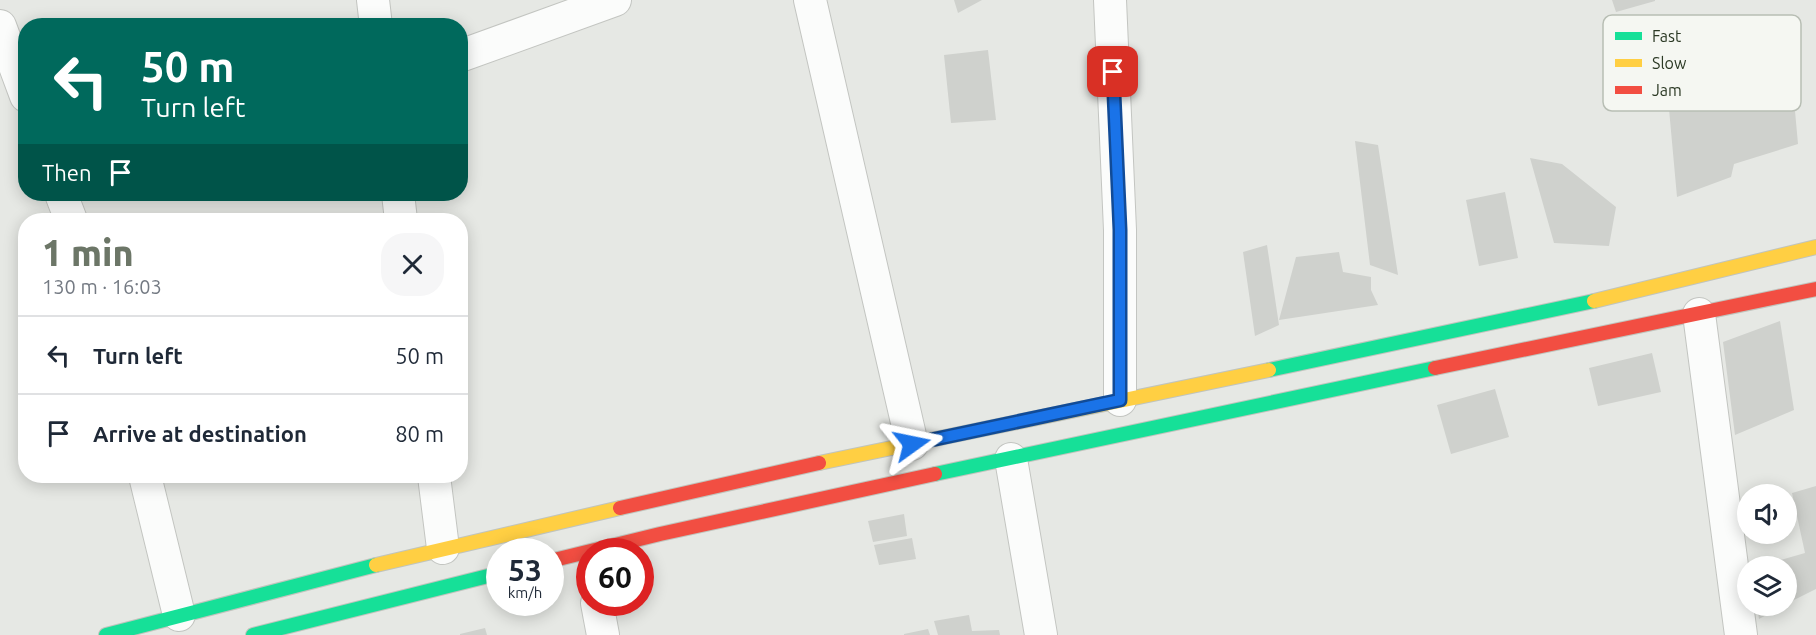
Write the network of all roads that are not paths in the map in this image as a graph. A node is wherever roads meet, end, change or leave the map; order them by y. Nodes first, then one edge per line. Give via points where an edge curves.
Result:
1 (373, 0) edge
2 (615, 0) edge
3 (810, 0) edge
4 (1110, 0) edge
5 (375, 18) edge
6 (0, 26) edge
7 (468, 53) edge
8 (18, 74) edge
9 (1816, 247) edge
10 (1816, 289) edge
11 (1699, 314) junction
12 (1120, 400) junction
13 (912, 444) junction
14 (1011, 459) junction
15 (147, 483) edge
16 (435, 483) edge
17 (654, 543) edge
18 (443, 548) junction
19 (486, 577) edge
20 (179, 615) junction
21 (599, 616) edge
22 (106, 635) edge
23 (253, 635) edge
24 (603, 635) edge
25 (1041, 635) edge
26 (1741, 635) edge

1 - 5 street
2 - 7 street
3 - 13 street
4 - 12 street via 1120,230
6 - 8 street
9 - 12 main road via 1691,280 1510,320
10 - 11 main road
11 - 14 main road
11 - 26 street
12 - 13 main road
13 - 18 main road
14 - 17 main road
14 - 25 street
15 - 20 street
16 - 18 street
18 - 20 main road
19 - 23 main road
20 - 22 main road
21 - 24 street

